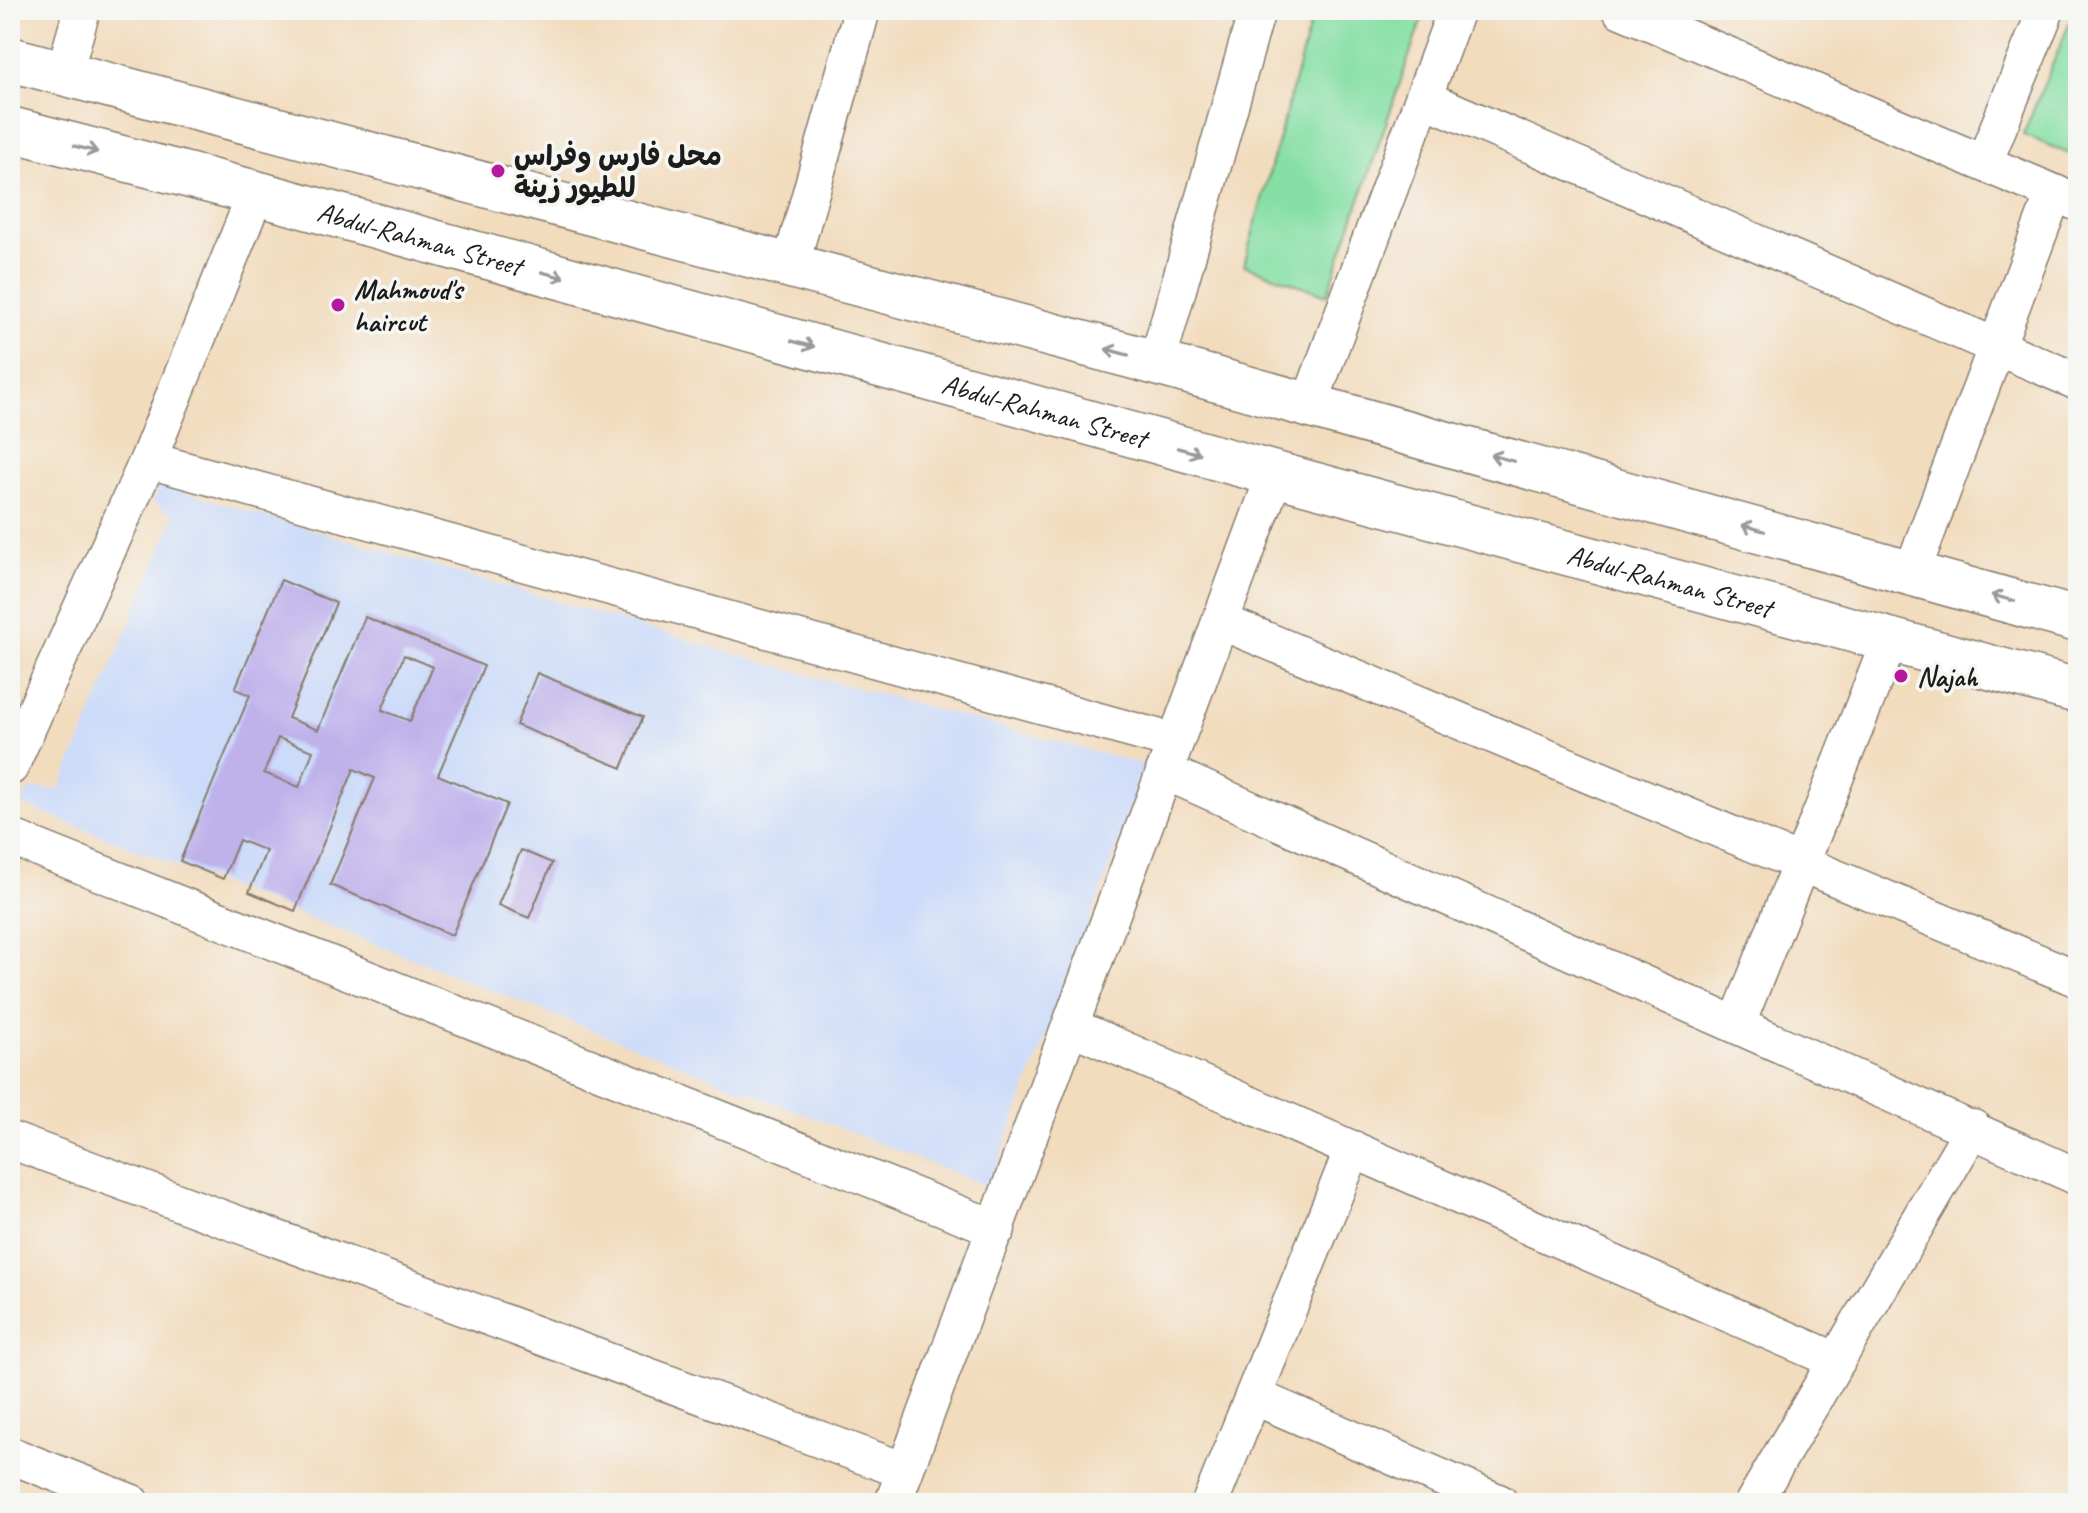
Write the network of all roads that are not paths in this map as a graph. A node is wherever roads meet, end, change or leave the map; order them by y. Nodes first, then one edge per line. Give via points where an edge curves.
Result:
1 (82, 10) edge
2 (862, 10) edge
3 (1257, 10) edge
4 (1456, 10) edge
5 (1621, 10) edge
6 (2046, 10) edge
7 (10, 59) edge
8 (64, 73) junction
9 (1423, 98) junction
10 (10, 129) edge
11 (1984, 163) junction
12 (256, 193) junction
13 (2066, 198) edge
14 (790, 267) junction
15 (1997, 345) junction
16 (1157, 363) junction
17 (2078, 382) edge
18 (1309, 405) junction
19 (148, 460) junction
20 (1275, 474) junction
21 (1912, 572) junction
22 (2078, 620) edge
23 (1220, 621) junction
24 (1890, 640) junction
25 (2078, 691) edge
26 (1170, 756) junction
27 (10, 767) edge
28 (10, 837) edge
29 (1801, 864) junction
30 (2078, 979) edge
31 (1737, 1024) junction
32 (1070, 1026) junction
33 (1973, 1128) junction
34 (10, 1140) edge
35 (1353, 1149) junction
36 (2078, 1177) edge
37 (997, 1229) junction
38 (1837, 1361) junction
39 (1253, 1396) junction
40 (10, 1455) edge
41 (899, 1487) edge
42 (114, 1500) edge
43 (1210, 1503) edge
44 (1500, 1503) edge
45 (1753, 1503) edge

1 - 8 street
2 - 14 street
3 - 16 street
4 - 9 street
5 - 11 street
6 - 11 street
7 - 8 main road
8 - 14 main road
9 - 15 street
9 - 18 street
10 -> 12 main road, Abdul-Rahman Street
11 - 13 street
12 - 19 street
12 -> 20 main road, Abdul-Rahman Street
13 - 15 street
16 -> 14 main road
15 - 17 street
15 - 21 street
16 - 18 main road
21 -> 18 main road
19 - 26 street
19 - 27 street
20 - 23 street
20 - 24 main road, Abdul-Rahman Street
22 -> 21 main road
23 - 26 street
23 - 29 street
24 - 25 main road, Abdul-Rahman Street
24 - 29 street
26 - 31 street
26 - 32 street
28 - 37 street
29 - 30 street
29 - 31 street
31 - 33 street
32 - 35 street
32 - 37 street
33 - 36 street
33 - 38 street
34 - 41 street
35 - 38 street
35 - 39 street
37 - 41 street
38 - 45 street
39 - 43 street
39 - 44 street
40 - 42 street

